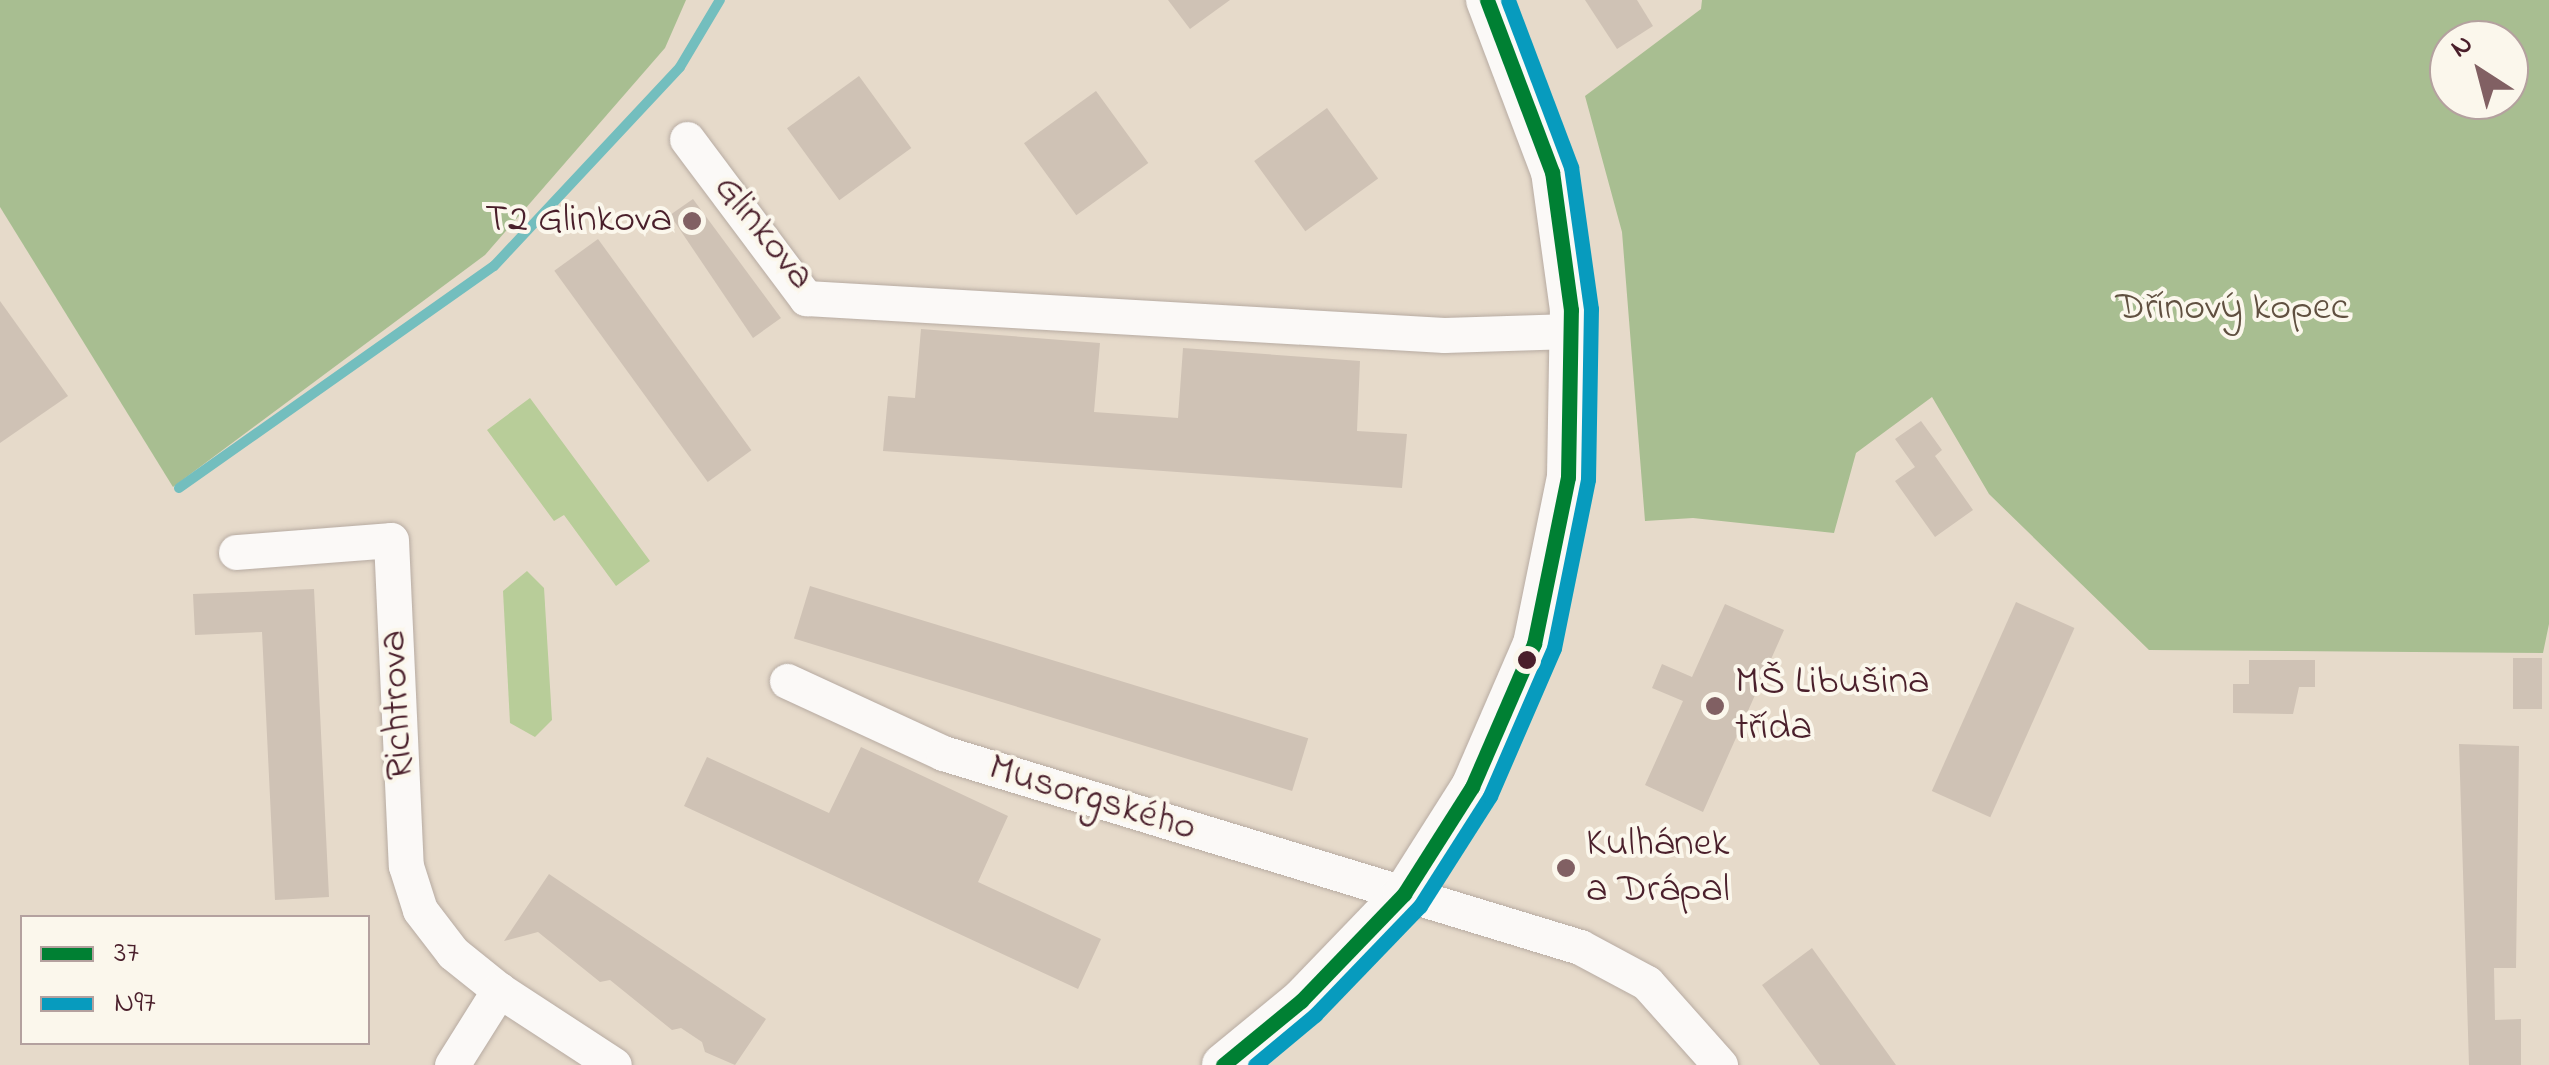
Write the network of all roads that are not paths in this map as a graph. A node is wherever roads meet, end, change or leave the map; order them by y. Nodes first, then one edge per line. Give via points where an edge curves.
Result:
1 (1487, 0) edge
2 (688, 139) dead end
3 (1571, 331) junction
4 (236, 552) dead end
5 (787, 681) dead end
6 (1404, 894) junction
7 (499, 990) junction
8 (452, 1065) edge
9 (614, 1065) edge
10 (1223, 1065) edge
11 (1720, 1065) edge

1 - 3 street via 1552,172
2 - 3 street, Glinkova via 806,298 1444,336
3 - 6 street via 1568,477 1530,657 1472,788
4 - 7 street, Richtrova via 391,540 406,866 420,910 453,953
5 - 6 street, Musorgského via 943,753
6 - 10 street via 1302,1000
6 - 11 street, Musorgského via 1580,947 1648,983
7 - 8 street
7 - 9 street, Richtrova

